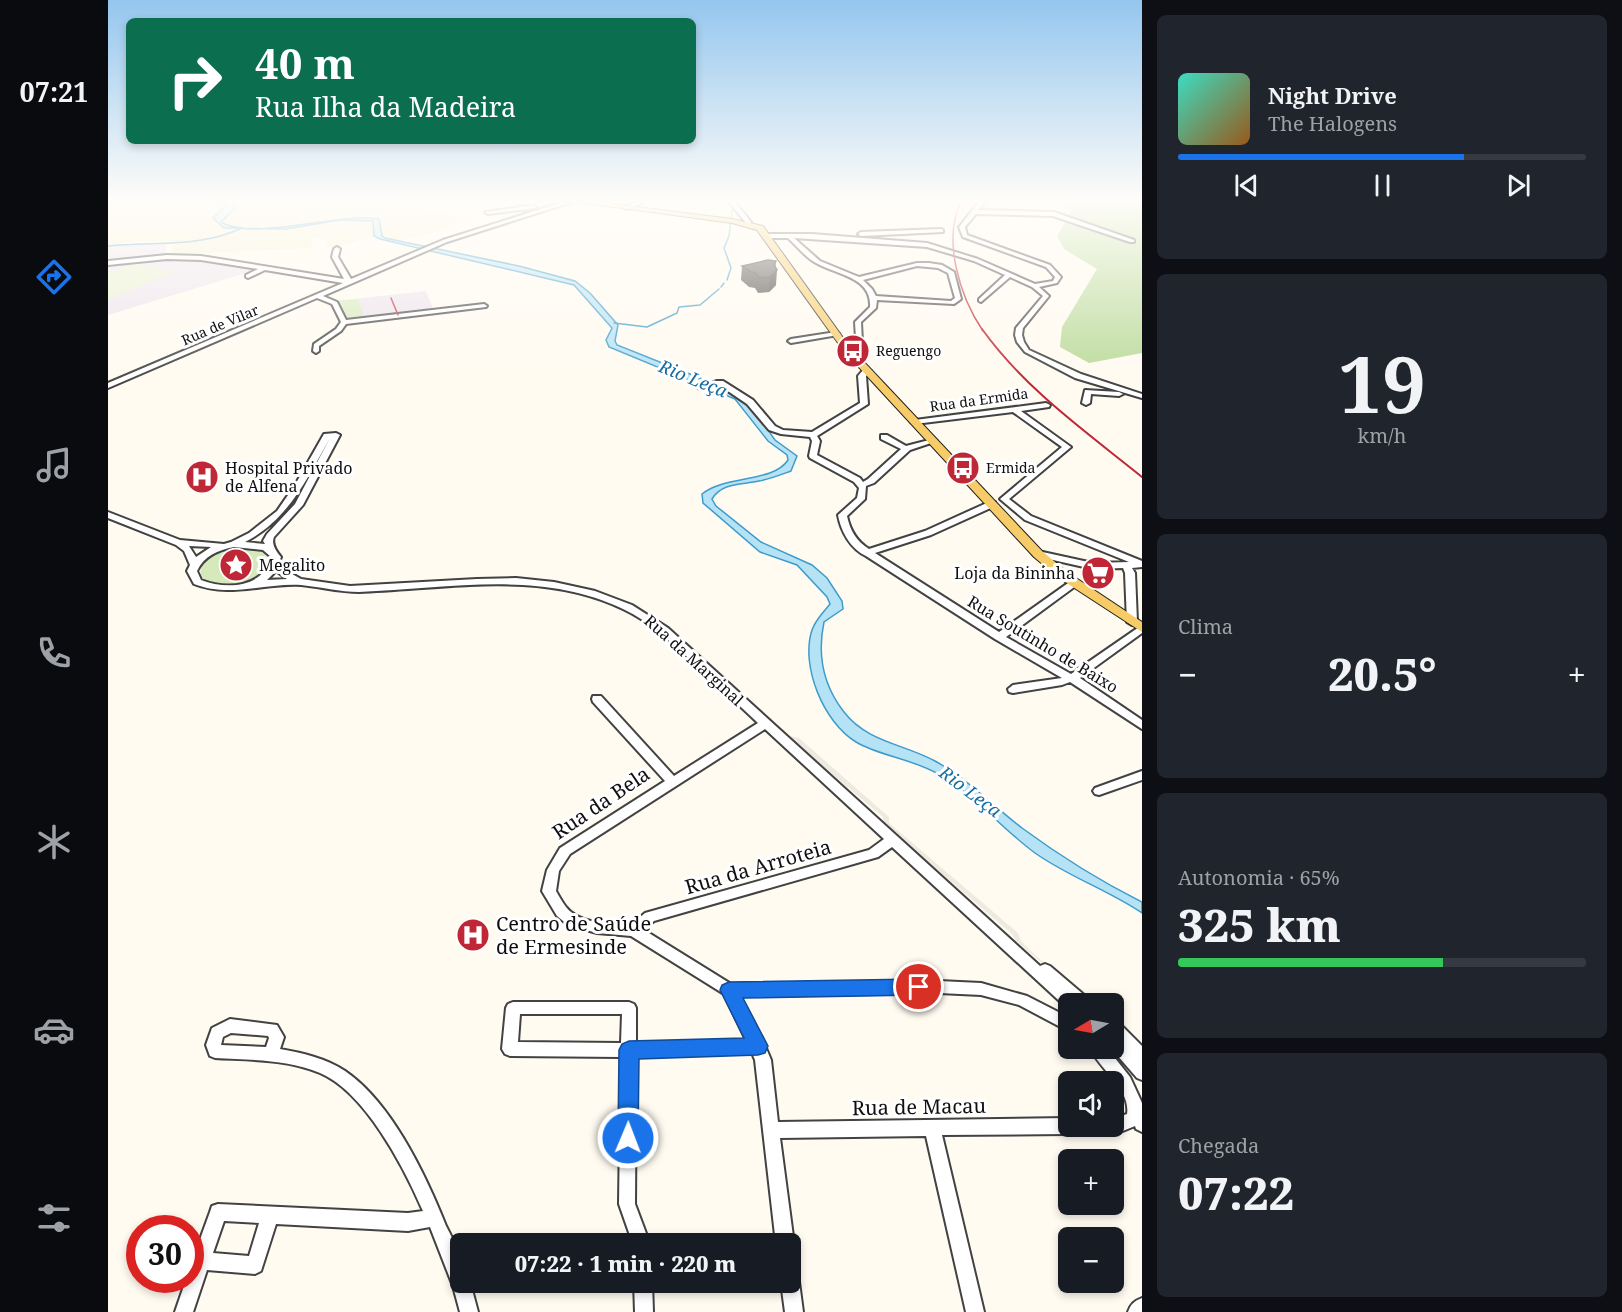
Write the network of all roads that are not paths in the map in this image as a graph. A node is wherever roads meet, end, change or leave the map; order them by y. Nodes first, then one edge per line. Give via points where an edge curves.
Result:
1 (229, 263) edge
2 (339, 263) edge
3 (393, 263) edge
4 (786, 263) edge
5 (822, 263) edge
6 (983, 263) edge
7 (1040, 263) edge
8 (265, 268) junction
9 (1009, 275) junction
10 (248, 276) dead end
11 (859, 279) junction
12 (350, 282) junction
13 (1034, 286) junction
14 (317, 296) junction
15 (874, 298) junction
16 (981, 300) dead end
17 (484, 306) dead end
18 (344, 322) junction
19 (836, 334) junction
20 (791, 341) dead end
21 (843, 343) junction
22 (316, 351) dead end
23 (867, 371) junction
24 (108, 386) edge
25 (702, 388) dead end
26 (1125, 392) junction
27 (1142, 396) edge
28 (1086, 403) dead end
29 (1046, 405) dead end
30 (1014, 409) junction
31 (915, 422) junction
32 (813, 435) junction
33 (884, 437) dead end
34 (933, 441) junction
35 (906, 449) junction
36 (311, 463) junction
37 (311, 483) junction
38 (862, 485) junction
39 (1004, 499) junction
40 (991, 503) junction
41 (108, 515) edge
42 (178, 543) junction
43 (231, 544) junction
44 (273, 551) junction
45 (866, 553) junction
46 (1038, 554) junction
47 (194, 564) junction
48 (276, 564) junction
49 (1142, 564) edge
50 (1126, 566) junction
51 (299, 582) junction
52 (1074, 583) junction
53 (248, 585) junction
54 (1139, 626) edge
55 (999, 637) junction
56 (1072, 678) junction
57 (1013, 689) dead end
58 (597, 699) dead end
59 (764, 724) junction
60 (1142, 725) edge
61 (1142, 775) edge
62 (673, 782) junction
63 (1099, 791) dead end
64 (892, 840) junction
65 (634, 931) junction
66 (1006, 942) junction
67 (729, 990) junction
68 (1060, 993) edge
69 (1071, 993) edge
70 (1058, 1019) edge
71 (1124, 1038) edge
72 (758, 1046) junction
73 (629, 1050) junction
74 (1124, 1053) edge
75 (271, 1054) dead end
76 (1142, 1056) edge
77 (1106, 1059) edge
78 (1142, 1073) edge
79 (1135, 1103) junction
80 (1124, 1122) edge
81 (1142, 1124) edge
82 (1124, 1125) edge
83 (1058, 1126) edge
84 (1124, 1127) edge
85 (932, 1128) junction
86 (771, 1130) junction
87 (1142, 1131) edge
88 (270, 1215) junction
89 (435, 1217) junction
90 (638, 1233) edge
91 (784, 1233) edge
92 (204, 1252) edge
93 (450, 1254) edge
94 (204, 1261) edge
95 (190, 1293) edge
96 (464, 1293) edge
97 (643, 1293) edge
98 (791, 1293) edge
99 (1142, 1307) edge
100 (184, 1312) edge
101 (469, 1312) edge
102 (644, 1312) edge
103 (794, 1312) edge
104 (975, 1312) edge
105 (1137, 1312) edge

1 - 8 street
2 - 12 street
3 - 12 street, Rua de Vilar
4 - 19 main road
5 - 11 street
6 - 9 street
7 - 13 street via 1053,269 1059,280
8 - 10 street
8 - 12 street
9 - 13 street
9 - 16 street
11 - 15 street
11 - 15 street via 891,269 936,266 951,272 958,299 955,302
12 - 14 street, Rua de Vilar
13 - 26 street via 1046,296 1021,324 1021,345 1078,376
14 - 18 street via 335,303
14 - 24 street, Rua de Vilar
15 - 21 street via 873,308 858,322 860,341
17 - 18 street
18 - 22 street via 339,330 316,345
19 - 20 street
19 - 21 main road
21 - 23 main road
23 - 31 main road
23 - 32 street via 862,376 864,404
25 - 32 street via 720,383 750,402 772,428
26 - 27 street
26 - 28 street via 1088,393
29 - 30 street, Rua da Ermida
30 - 31 street, Rua da Ermida
30 - 39 street via 1066,447
31 - 34 main road
32 - 38 street via 813,456
33 - 35 street
34 - 35 street
34 - 40 main road
35 - 38 street
36 - 37 street via 317,466
36 - 37 street via 327,436 336,435
36 - 43 street via 282,513 266,528
37 - 44 street via 295,510 270,537
38 - 45 street, Rua Soutinho de Baixo via 861,499 846,509 842,520 851,538
39 - 40 street
39 - 49 street via 1028,518
40 - 45 street via 928,533
40 - 46 main road
41 - 42 street
42 - 43 street
42 - 47 street via 188,550
43 - 44 street via 257,544
43 - 47 street via 204,555
44 - 48 street
45 - 55 street, Rua Soutinho de Baixo
46 - 50 street via 1093,566
46 - 52 main road
47 - 53 street, Rua da Marginal via 193,577 204,586 225,589
48 - 51 street via 281,572
48 - 53 street via 267,576
49 - 50 street
50 - 54 street
51 - 53 street, Rua da Marginal
51 - 59 street, Rua da Marginal via 354,589 515,581 590,590 627,605 658,626
52 - 54 main road
52 - 55 street
54 - 56 street
55 - 56 street, Rua Soutinho de Baixo
56 - 57 street
56 - 60 street, Rua Soutinho de Baixo
58 - 62 street
59 - 62 street, Rua da Bela
59 - 64 street, Rua da Marginal
61 - 63 street
62 - 65 street, Rua da Bela via 566,851 550,880 549,891 555,902 573,921
64 - 65 street, Rua da Arroteia via 873,854 651,917
64 - 66 street, Rua da Marginal
65 - 67 street, Rua da Bela
66 - 68 street, Rua da Marginal
66 - 69 street, Rua da Marginal
67 - 70 street via 981,989 1022,1000
67 - 72 street
71 - 76 street
72 - 73 street
72 - 86 street
73 - 73 street via 629,1008 513,1008 510,1049
73 - 90 street via 627,1204
74 - 78 street
75 - 89 street via 313,1063 344,1079 370,1107 412,1168
77 - 79 street via 1125,1082
79 - 80 street via 1134,1119
79 - 81 street
81 - 82 street
83 - 85 street, Rua de Macau
84 - 87 street
85 - 86 street, Rua de Macau
85 - 104 street
86 - 91 street
88 - 89 street via 408,1222
88 - 92 street via 218,1212
88 - 94 street via 255,1265
89 - 93 street
95 - 100 street
96 - 101 street
97 - 102 street
98 - 103 street
99 - 105 street

